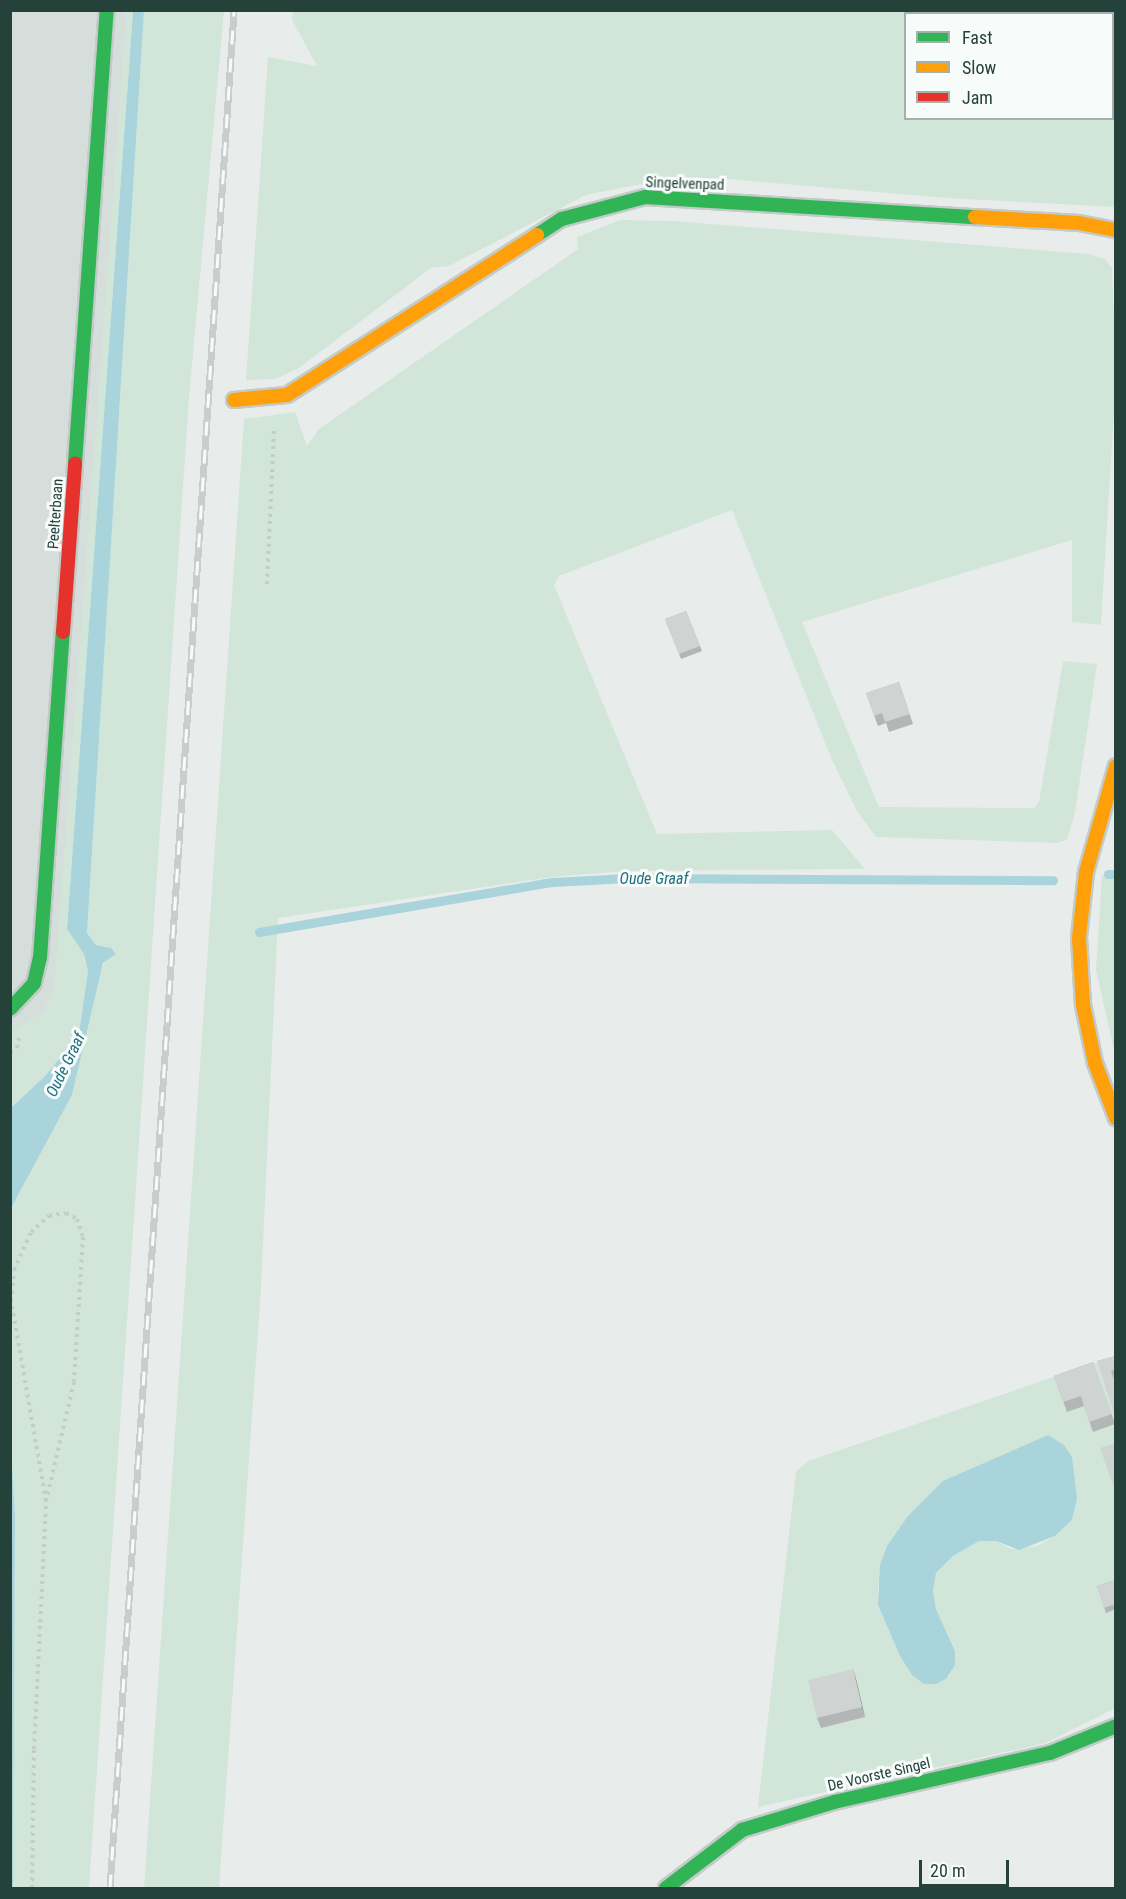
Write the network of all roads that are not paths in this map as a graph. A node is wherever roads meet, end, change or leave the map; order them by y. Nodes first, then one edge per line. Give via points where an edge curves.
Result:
1 (107, 10) edge
2 (1116, 230) edge
3 (234, 400) dead end
4 (1116, 766) edge
5 (10, 1009) edge
6 (1116, 1118) edge
7 (1116, 1726) edge
8 (666, 1888) edge

1 - 5 street, Peelterbaan via 40,957 34,983
2 - 3 street, Singelvenpad via 1079,223 645,197 562,219 305,386 276,398
4 - 6 street via 1086,872 1079,938 1095,1063
7 - 8 street, De Voorste Singel via 1050,1753 834,1802 742,1830

